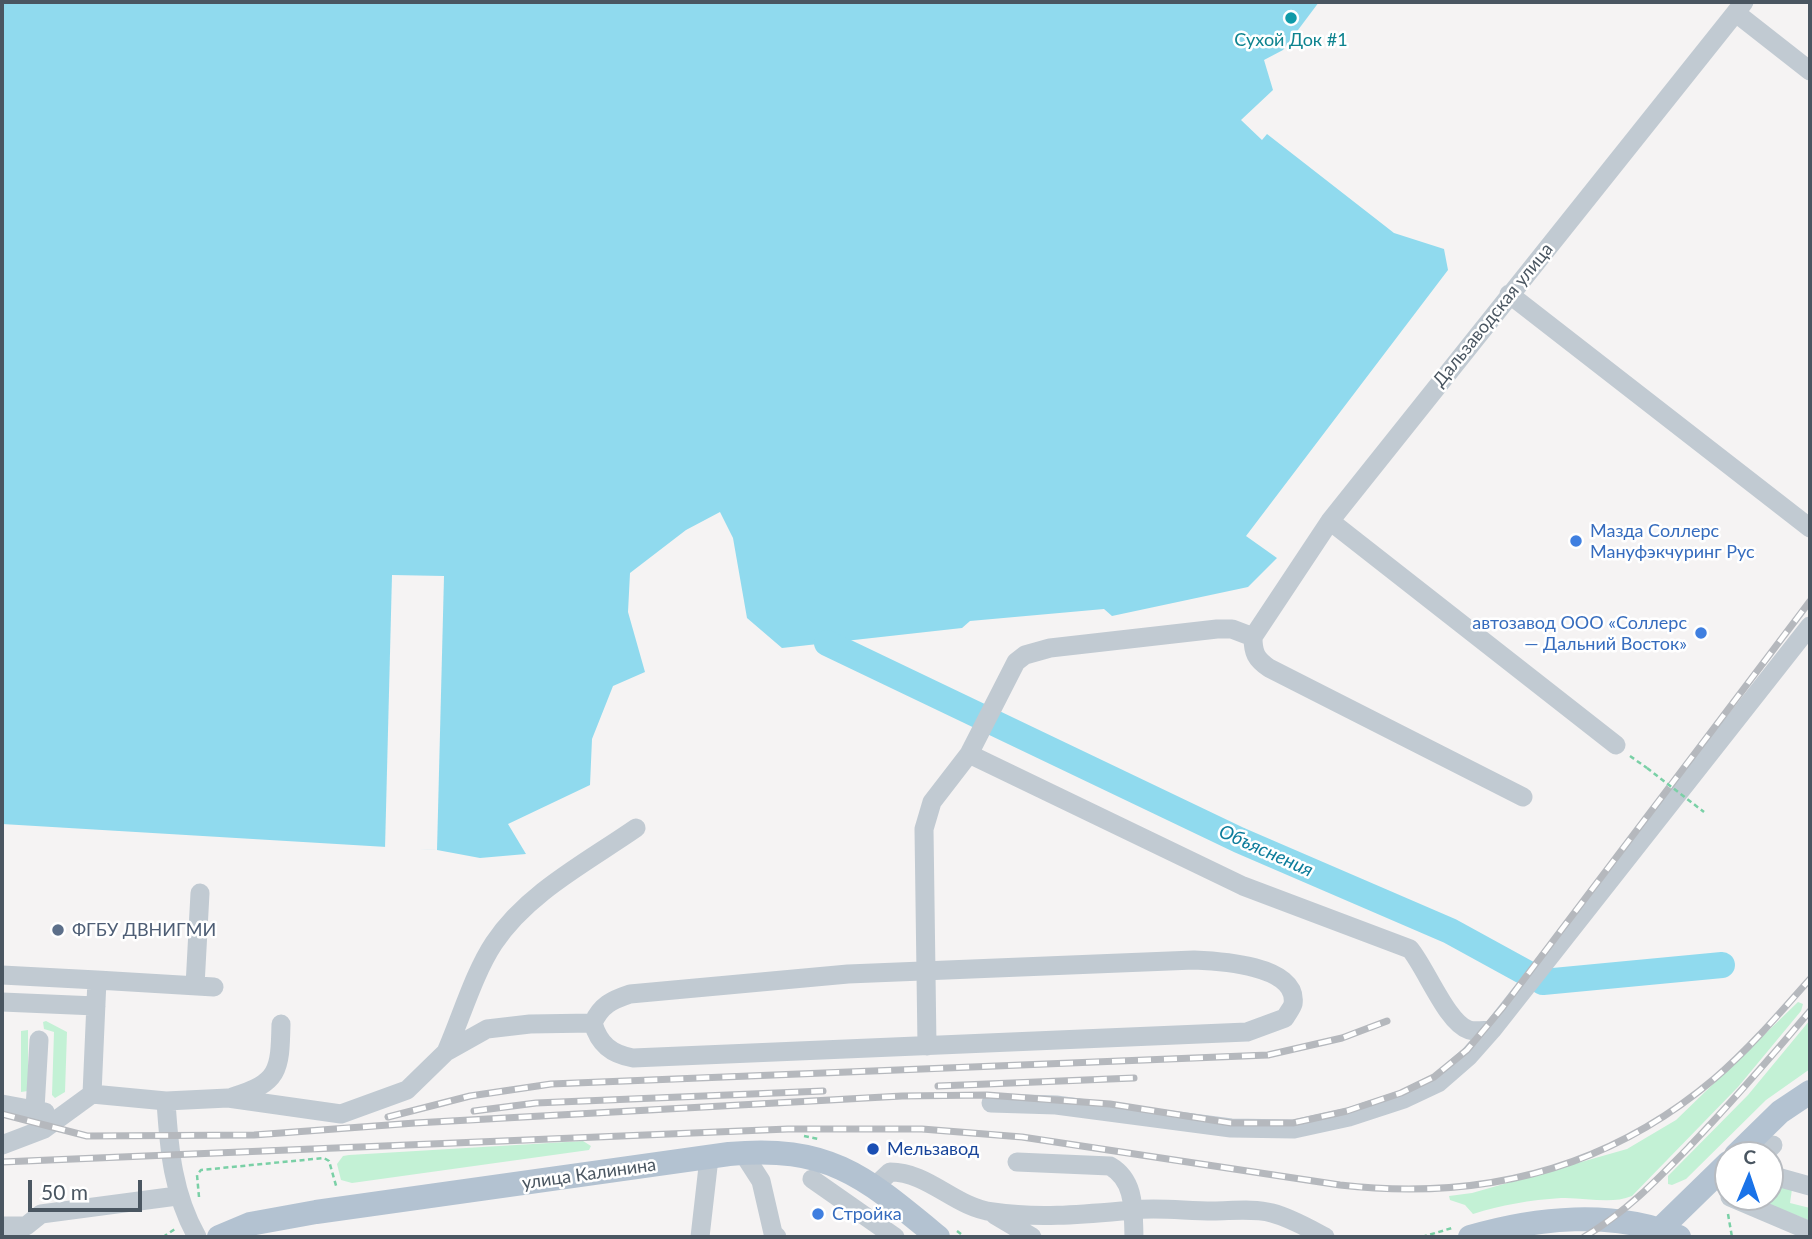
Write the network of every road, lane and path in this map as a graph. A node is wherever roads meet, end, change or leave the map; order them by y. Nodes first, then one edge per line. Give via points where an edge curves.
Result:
1 (1740, 7) edge
2 (1810, 71) edge
3 (1509, 293) junction
4 (1330, 521) junction
5 (1810, 528) edge
6 (1810, 626) edge
7 (1253, 637) junction
8 (1616, 744) joint
9 (969, 754) junction
10 (1523, 797) dead end
11 (1704, 812) dead end
12 (636, 828) dead end
13 (200, 893) dead end
14 (925, 972) junction
15 (2, 975) edge
16 (97, 980) junction
17 (2, 1002) edge
18 (96, 1006) junction
19 (593, 1023) junction
20 (281, 1024) dead end
21 (1492, 1030) junction
22 (39, 1040) dead end
23 (927, 1046) junction
24 (446, 1052) junction
25 (92, 1094) junction
26 (1808, 1095) edge
27 (228, 1098) junction
28 (166, 1101) junction
29 (991, 1102) dead end
30 (2, 1104) edge
31 (35, 1109) junction
32 (59, 1117) junction
33 (1750, 1141) edge
34 (2, 1145) edge
35 (743, 1153) junction
36 (709, 1158) junction
37 (1017, 1162) dead end
38 (1714, 1176) edge
39 (1784, 1179) edge
40 (812, 1180) dead end
41 (1704, 1186) junction
42 (1810, 1186) edge
43 (874, 1187) junction
44 (1714, 1192) edge
45 (177, 1196) junction
46 (1133, 1210) junction
47 (1757, 1211) edge
48 (992, 1212) junction
49 (1555, 1220) junction
50 (2, 1226) edge
51 (1810, 1231) edge
52 (924, 1235) edge
53 (1313, 1235) edge
54 (1663, 1235) edge
55 (772, 1236) edge
56 (197, 1237) edge
57 (219, 1237) edge
58 (700, 1237) edge
59 (895, 1237) edge
60 (1032, 1237) edge
61 (1134, 1237) edge
62 (1470, 1237) edge
63 (1526, 1237) edge

1 - 2 street
1 - 3 street, Дальзаводская улица
3 - 4 street, Дальзаводская улица
3 - 5 street
4 - 7 street, Дальзаводская улица
4 - 8 street
6 - 21 street
7 - 9 street via 1217,629 1036,650 1016,663
7 - 10 street via 1258,660 1269,668
8 - 11 path, bridge
9 - 14 street via 932,802 924,829
9 - 21 street via 1243,886 1410,949 1456,1020 1468,1030
12 - 24 street via 534,899 509,923 492,946
13 - 16 street via 205,986
14 - 19 street via 848,974 630,994 613,999 599,1010
14 - 23 street
14 - 23 street via 1221,961 1273,974 1290,989 1293,1003 1285,1018 1247,1032
15 - 16 street
16 - 18 street
17 - 18 street
18 - 25 street
19 - 23 street via 596,1035 612,1052 633,1058
19 - 24 street via 499,1026
20 - 27 street via 280,1058 274,1076 257,1089
21 - 29 street via 1438,1083 1382,1107 1294,1129 1231,1128 1056,1105
22 - 31 street
24 - 27 street via 407,1090 341,1114
25 - 28 street
25 - 32 street
26 - 33 main road via 1780,1112
27 - 28 street
28 - 45 street
30 - 31 street
31 - 32 street
32 - 34 street via 29,1137
35 - 36 main road, улица Калинина
35 - 43 main road, улица Калинина via 790,1152 824,1159
35 - 55 street via 761,1181
36 - 57 main road, улица Калинина via 316,1212 250,1224
36 - 58 street
37 - 46 street via 1111,1166 1124,1176
38 - 41 main road
39 - 42 street
40 - 59 street
41 - 44 street
41 - 54 main road
43 - 48 street via 890,1172 904,1172 965,1205
43 - 52 main road, улица Калинина
45 - 50 street via 41,1214 26,1226
45 - 56 street
46 - 48 street via 1101,1215
46 - 53 street via 1268,1212
46 - 61 street
47 - 51 street
48 - 60 street
49 - 54 main road via 1599,1221
49 - 62 main road
49 - 63 street

